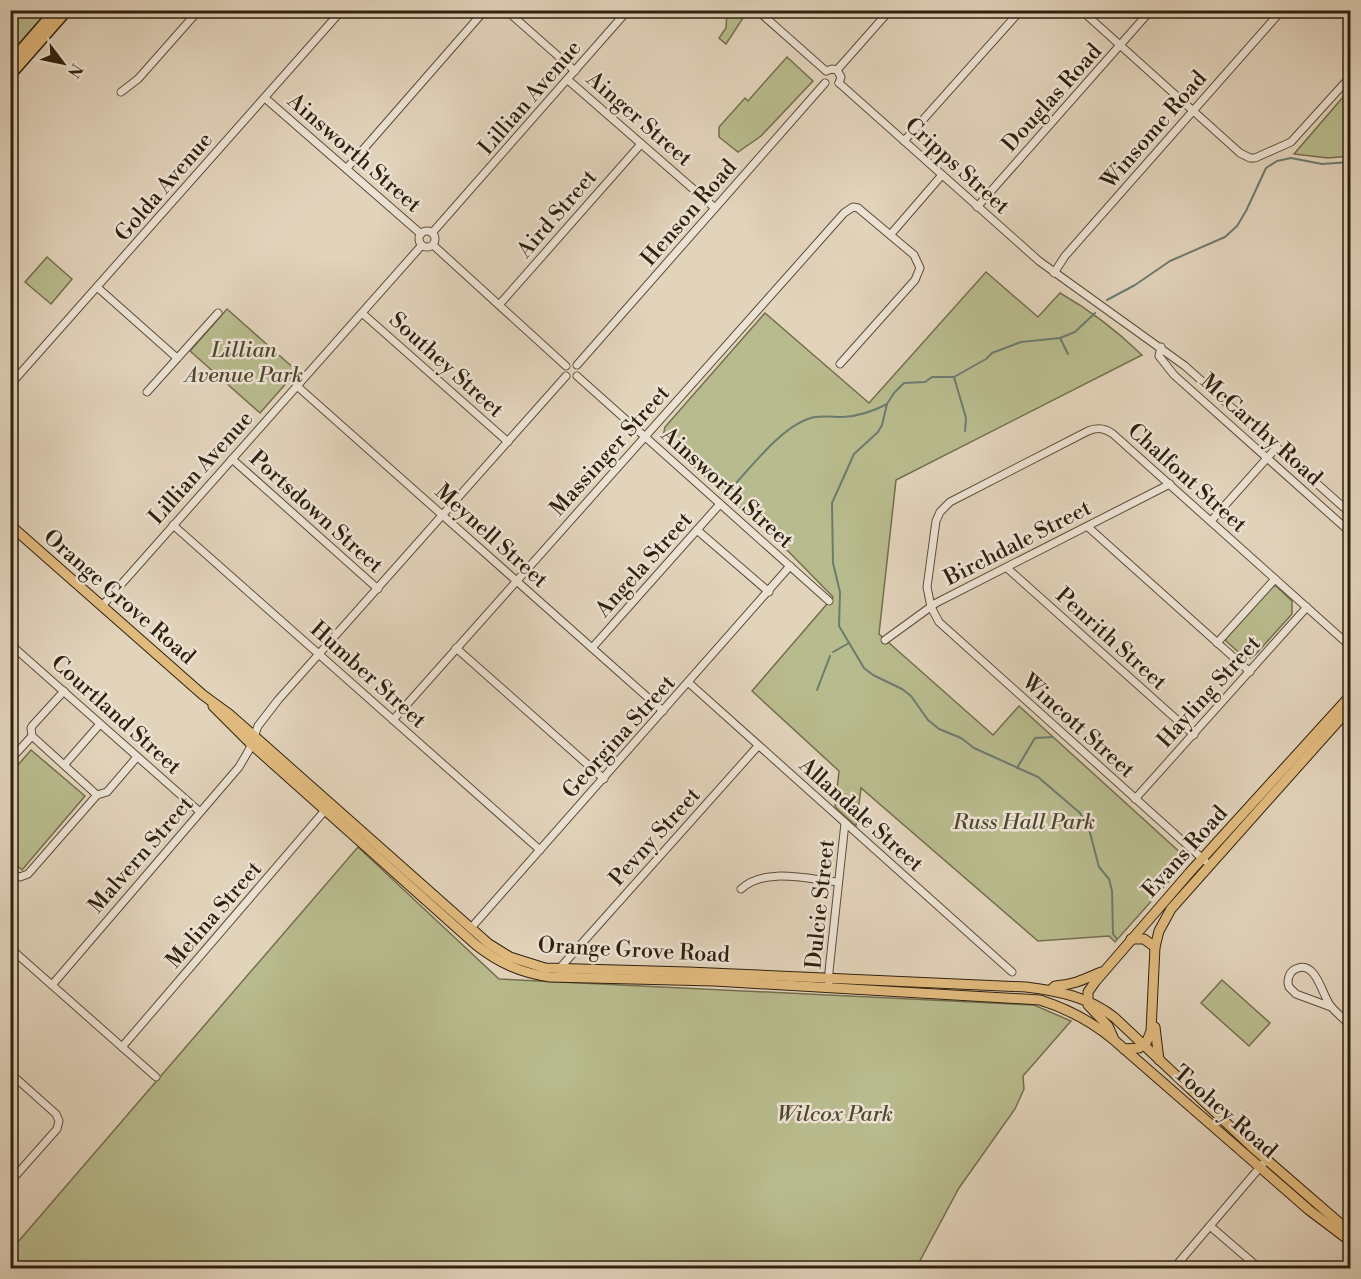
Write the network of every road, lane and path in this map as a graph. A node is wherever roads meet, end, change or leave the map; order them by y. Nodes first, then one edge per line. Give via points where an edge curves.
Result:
1 (56, 10) edge
2 (67, 10) edge
3 (199, 10) edge
4 (342, 10) edge
5 (485, 10) edge
6 (628, 10) edge
7 (891, 10) edge
8 (1021, 10) edge
9 (1081, 10) edge
10 (1151, 10) edge
11 (1282, 10) edge
12 (508, 11) edge
13 (758, 11) edge
14 (1120, 45) junction
15 (10, 63) edge
16 (837, 70) junction
17 (575, 71) junction
18 (826, 71) junction
19 (10, 75) edge
20 (1350, 77) edge
21 (568, 80) junction
22 (825, 83) junction
23 (839, 83) junction
24 (121, 92) dead end
25 (265, 98) junction
26 (1193, 110) junction
27 (904, 141) junction
28 (641, 144) junction
29 (347, 168) junction
30 (942, 175) junction
31 (977, 207) junction
32 (715, 208) junction
33 (432, 233) junction
34 (421, 234) junction
35 (891, 234) junction
36 (422, 245) junction
37 (433, 245) junction
38 (1054, 273) junction
39 (97, 287) junction
40 (499, 305) junction
41 (218, 313) dead end
42 (362, 313) junction
43 (1161, 347) junction
44 (177, 358) junction
45 (840, 364) dead end
46 (577, 365) junction
47 (566, 366) junction
48 (577, 375) junction
49 (566, 376) junction
50 (10, 385) edge
51 (297, 386) junction
52 (147, 392) dead end
53 (645, 436) junction
54 (508, 442) junction
55 (1277, 447) junction
56 (1267, 458) junction
57 (232, 459) junction
58 (1170, 484) junction
59 (720, 504) junction
60 (1350, 513) edge
61 (443, 516) junction
62 (1211, 521) junction
63 (10, 525) edge
64 (173, 525) junction
65 (1088, 527) junction
66 (697, 530) junction
67 (1350, 532) edge
68 (790, 566) junction
69 (1007, 568) junction
70 (1275, 579) junction
71 (516, 580) junction
72 (378, 589) junction
73 (769, 592) junction
74 (829, 601) dead end
75 (102, 606) junction
76 (931, 607) junction
77 (1307, 607) junction
78 (885, 640) dead end
79 (1217, 643) junction
80 (10, 644) edge
81 (1350, 646) edge
82 (456, 648) junction
83 (592, 648) junction
84 (320, 655) junction
85 (1250, 672) junction
86 (689, 683) junction
87 (64, 691) junction
88 (1350, 696) edge
89 (1350, 708) edge
90 (663, 711) junction
91 (393, 720) junction
92 (100, 724) junction
93 (1194, 735) junction
94 (32, 736) junction
95 (252, 739) junction
96 (758, 746) junction
97 (137, 757) junction
98 (10, 760) edge
99 (65, 764) junction
100 (604, 779) junction
101 (98, 795) junction
102 (1135, 799) junction
103 (328, 807) junction
104 (200, 812) junction
105 (845, 823) junction
106 (540, 850) junction
107 (1206, 862) junction
108 (10, 874) edge
109 (838, 882) junction
110 (741, 889) dead end
111 (471, 928) junction
112 (1131, 939) junction
113 (1155, 946) junction
114 (576, 950) junction
115 (12, 952) edge
116 (559, 969) junction
117 (578, 970) junction
118 (1103, 971) junction
119 (1012, 972) dead end
120 (828, 978) junction
121 (51, 985) junction
122 (831, 989) junction
123 (1051, 990) junction
124 (1087, 1001) junction
125 (1331, 1007) junction
126 (1074, 1012) joint
127 (1152, 1023) junction
128 (1350, 1025) edge
129 (1114, 1040) junction
130 (1144, 1045) junction
131 (122, 1047) junction
132 (1124, 1048) junction
133 (1159, 1060) junction
134 (10, 1073) edge
135 (156, 1077) dead end
136 (1267, 1160) junction
137 (1260, 1167) junction
138 (10, 1182) edge
139 (1210, 1226) junction
140 (1350, 1232) edge
141 (1350, 1241) edge
142 (1174, 1269) edge
143 (1259, 1269) edge

1 - 15 highway
2 - 19 highway
3 - 24 street via 138,79
4 - 25 street, Golda Avenue
5 - 29 street
6 - 17 street, Lillian Avenue
7 - 16 street
8 - 27 street
9 - 14 street
10 - 14 street, Douglas Road
11 - 26 street, Winsome Road
12 - 17 street
13 - 18 street
14 - 26 street
14 - 31 street, Douglas Road
16 - 18 street
16 - 23 street
17 - 21 street, Lillian Avenue
18 - 22 street
20 - 26 street via 1291,142 1255,158 1240,153
21 - 28 street, Ainger Street
21 - 33 street, Lillian Avenue
22 - 23 street
22 - 32 street, Henson Road
23 - 27 street, Cripps Street
25 - 29 street, Ainsworth Street
25 - 39 street, Golda Avenue
26 - 38 street, Winsome Road via 1065,255
27 - 30 street, Cripps Street
28 - 32 street, Ainger Street
28 - 40 street, Aird Street
29 - 34 street, Ainsworth Street
30 - 31 street, Cripps Street
30 - 35 street
31 - 38 street, Cripps Street
32 - 46 street, Henson Road
33 - 34 street
33 - 37 street
34 - 36 street
35 - 45 street via 917,259 920,268 915,280
35 - 53 street, Massinger Street via 863,210 853,207 844,213
36 - 37 street
36 - 42 street, Lillian Avenue
37 - 40 street
38 - 43 street, McCarthy Road
39 - 44 street
39 - 50 street, Golda Avenue
40 - 47 street
41 - 44 street
42 - 51 street, Lillian Avenue
42 - 54 street, Southey Street
43 - 55 street, McCarthy Road
43 - 56 street, McCarthy Road via 1161,360 1174,375
44 - 52 street
46 - 47 street
46 - 48 street
47 - 49 street
48 - 49 street
48 - 53 street, Ainsworth Street
49 - 54 street
51 - 57 street, Lillian Avenue
51 - 61 street, Meynell Street
53 - 59 street, Ainsworth Street
53 - 71 street, Massinger Street
54 - 61 street
55 - 56 street
55 - 60 street, McCarthy Road
56 - 62 street
56 - 67 street, McCarthy Road
57 - 64 street, Lillian Avenue
57 - 72 street, Portsdown Street
58 - 62 street, Chalfont Street
58 - 65 street, Birchdale Street
58 - 76 street, Chalfont Street via 1110,431 1088,430 945,506 934,531 927,587
59 - 66 street, Angela Street
59 - 68 street, Ainsworth Street
61 - 71 street, Meynell Street
61 - 72 street
62 - 70 street, Chalfont Street
63 - 75 main road, Orange Grove Road
64 - 75 street, Lillian Avenue
64 - 84 street, Humber Street
65 - 69 street, Birchdale Street
65 - 79 street
66 - 73 street
66 - 83 street, Angela Street
68 - 73 street, Georgina Street
68 - 74 street, Ainsworth Street
69 - 76 street, Birchdale Street
69 - 93 street, Penrith Street
70 - 77 street, Chalfont Street
70 - 79 street
71 - 82 street, Massinger Street
71 - 83 street, Meynell Street
72 - 84 street
73 - 86 street, Georgina Street
75 - 95 main road, Orange Grove Road via 229,714
76 - 78 street, Birchdale Street
76 - 102 street, Wincott Street via 944,628
77 - 81 street, Chalfont Street
77 - 85 street, Hayling Street
79 - 85 street
80 - 87 street, Courtland Street
82 - 91 street, Massinger Street
82 - 100 street
83 - 90 street, Meynell Street
84 - 91 street, Humber Street
84 - 95 street via 274,706
85 - 93 street, Hayling Street
86 - 90 street, Georgina Street
86 - 96 street, Allandale Street
87 - 92 street, Courtland Street
87 - 94 street via 33,725
88 - 107 main road, Evans Road
89 - 107 main road, Evans Road
90 - 100 street, Georgina Street
91 - 106 street, Humber Street
92 - 97 street, Courtland Street
92 - 99 street
93 - 102 street, Hayling Street
94 - 98 street
94 - 99 street
95 - 103 main road, Orange Grove Road
95 - 104 street, Malvern Street via 239,767
96 - 105 street, Allandale Street
96 - 114 street, Pevny Street
97 - 101 street via 107,792
97 - 104 street, Courtland Street
99 - 101 street
100 - 106 street, Georgina Street
101 - 108 street via 28,874
102 - 107 street, Wincott Street
103 - 111 main road, Orange Grove Road
103 - 122 main road, Orange Grove Road via 476,945 509,967 550,977 714,981
103 - 131 street, Melina Street
104 - 121 street, Malvern Street
105 - 109 street, Dulcie Street
105 - 119 street, Allandale Street
106 - 111 street, Georgina Street
107 - 112 main road, Evans Road
107 - 113 main road, Evans Road via 1163,922
109 - 110 street via 772,876 758,878
109 - 120 street, Dulcie Street
111 - 116 main road, Orange Grove Road via 510,957 534,966
112 - 113 main road via 1144,939
112 - 118 main road, Evans Road
113 - 127 main road, Evans Road
114 - 116 street, Pevny Street
114 - 117 street via 574,962
115 - 121 street
116 - 117 main road, Orange Grove Road
117 - 120 main road, Orange Grove Road
118 - 123 main road
118 - 124 main road, Evans Road via 1090,988
120 - 122 street, Dulcie Street
120 - 123 main road, Orange Grove Road
121 - 131 street
122 - 126 main road, Orange Grove Road via 1040,1000
123 - 124 main road, Orange Grove Road
124 - 129 main road via 1108,1026
124 - 130 main road, Toohey Road via 1108,1013
125 - 125 street via 1292,991 1288,983 1294,969 1311,971
125 - 128 street
126 - 129 main road, Toohey Road
127 - 130 main road
127 - 133 main road
129 - 132 main road, Toohey Road
130 - 132 main road
130 - 133 main road, Toohey Road
131 - 135 street
132 - 137 main road, Toohey Road
133 - 136 main road, Toohey Road
134 - 138 street via 59,1121 57,1129
136 - 137 street
136 - 140 main road, Toohey Road
137 - 139 street
137 - 141 main road, Toohey Road
139 - 142 street
139 - 143 street

